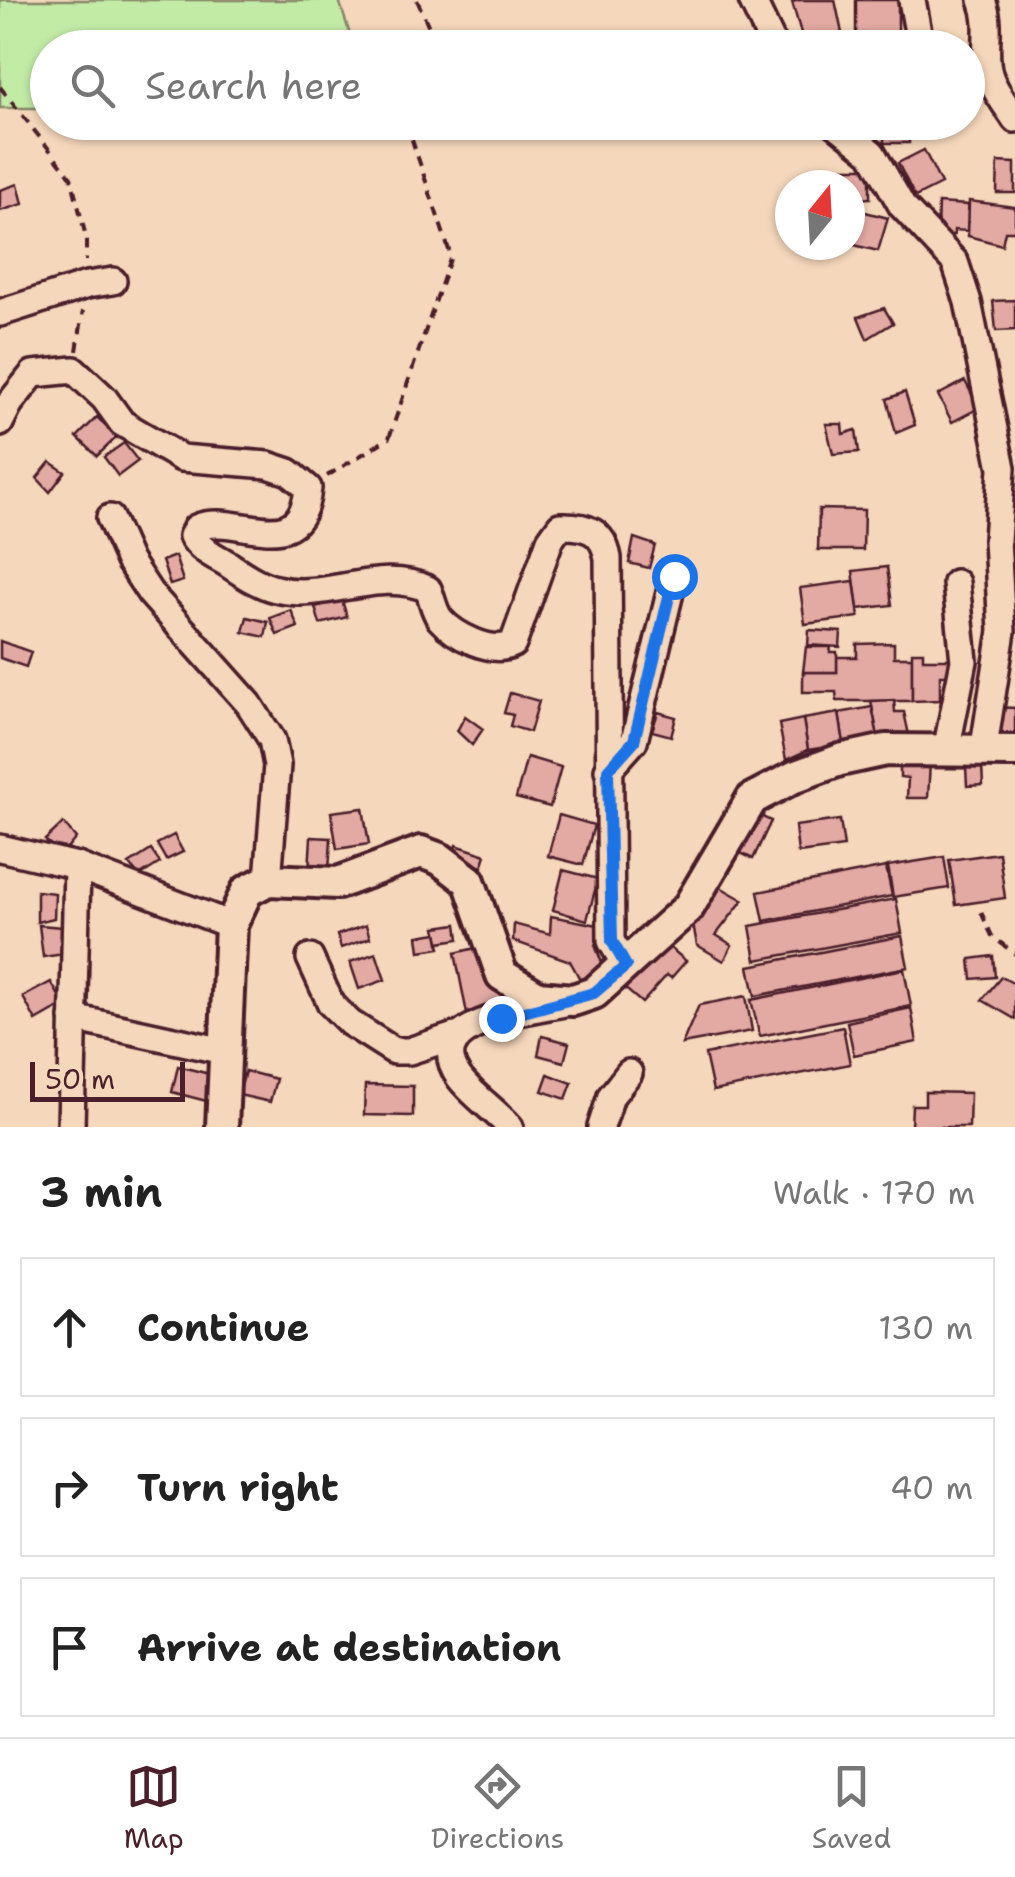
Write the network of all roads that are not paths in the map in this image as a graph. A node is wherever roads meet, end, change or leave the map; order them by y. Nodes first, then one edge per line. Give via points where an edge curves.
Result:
1 (752, 0) edge
2 (912, 0) edge
3 (982, 0) edge
4 (766, 30) edge
5 (918, 30) edge
6 (1015, 119) edge
7 (856, 140) edge
8 (114, 282) dead end
9 (0, 313) edge
10 (33, 374) junction
11 (0, 378) edge
12 (0, 423) edge
13 (110, 518) dead end
14 (674, 576) dead end
15 (956, 584) dead end
16 (946, 751) junction
17 (1015, 751) edge
18 (983, 753) junction
19 (608, 770) junction
20 (0, 848) edge
21 (77, 866) junction
22 (268, 880) junction
23 (231, 925) junction
24 (310, 958) dead end
25 (626, 966) junction
26 (573, 1000) junction
27 (73, 1018) junction
28 (455, 1036) junction
29 (224, 1050) junction
30 (629, 1073) dead end
31 (71, 1127) edge
32 (222, 1127) edge
33 (510, 1127) edge
34 (601, 1127) edge

1 - 4 street
2 - 5 street
3 - 6 street via 990,27 989,75
7 - 18 street via 872,153 902,206 955,262 968,302 1002,468 1002,631
8 - 9 street
10 - 11 street
10 - 12 street
10 - 19 street via 74,370 122,423 181,458 268,465 308,488 306,506 293,523 274,532 206,523 192,536 276,589 417,584 428,588 437,616 448,626 504,649 513,644 560,526 594,530 608,558
13 - 22 street via 150,593 249,704 272,740 277,765
14 - 19 street via 634,741
15 - 16 street via 964,660
16 - 18 street
16 - 25 street via 886,750 840,760 752,799 688,908
17 - 18 street
19 - 25 street via 612,941
20 - 21 street
21 - 23 street
21 - 27 street
22 - 23 street via 246,890
22 - 26 street via 338,884 421,852 440,859 469,881 502,975 538,997
23 - 29 street
24 - 28 street via 332,1004 394,1051
25 - 26 street via 594,993
26 - 28 street
27 - 29 street
27 - 31 street
28 - 33 street via 450,1052 459,1077
29 - 32 street
30 - 34 street via 611,1096

